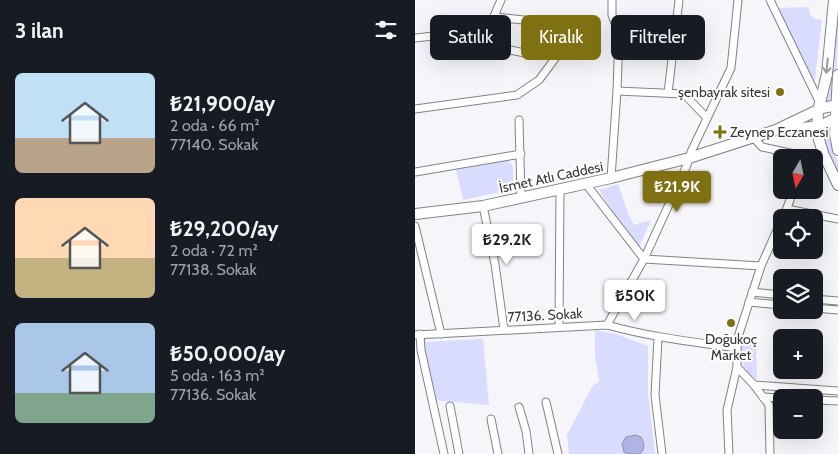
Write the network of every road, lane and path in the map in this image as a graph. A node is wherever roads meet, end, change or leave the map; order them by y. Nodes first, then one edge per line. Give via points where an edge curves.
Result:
1 (501, 0) edge
2 (612, 0) edge
3 (679, 0) edge
4 (739, 0) edge
5 (770, 0) edge
6 (834, 0) edge
7 (496, 15) edge
8 (612, 15) edge
9 (677, 15) edge
10 (430, 36) edge
11 (415, 38) edge
12 (554, 60) edge
13 (618, 60) edge
14 (672, 60) edge
15 (838, 75) edge
16 (617, 91) junction
17 (668, 93) junction
18 (822, 100) junction
19 (837, 105) edge
20 (415, 109) edge
21 (819, 111) junction
22 (837, 117) edge
23 (707, 118) junction
24 (519, 120) dead end
25 (818, 126) junction
26 (776, 130) junction
27 (754, 138) junction
28 (773, 150) edge
29 (838, 150) edge
30 (521, 154) junction
31 (689, 158) junction
32 (415, 172) edge
33 (611, 178) junction
34 (586, 184) junction
35 (838, 185) edge
36 (560, 190) junction
37 (521, 198) junction
38 (790, 199) edge
39 (483, 206) junction
40 (787, 209) edge
41 (415, 214) edge
42 (823, 216) edge
43 (838, 219) edge
44 (415, 226) edge
45 (773, 239) edge
46 (644, 259) junction
47 (761, 266) junction
48 (752, 292) junction
49 (773, 294) edge
50 (823, 300) edge
51 (838, 301) edge
52 (749, 302) junction
53 (773, 304) edge
54 (823, 309) edge
55 (838, 310) edge
56 (607, 325) junction
57 (559, 327) junction
58 (504, 330) junction
59 (417, 334) edge
60 (441, 334) junction
61 (658, 338) junction
62 (737, 348) junction
63 (737, 367) junction
64 (754, 385) junction
65 (838, 391) edge
66 (763, 397) junction
67 (773, 398) edge
68 (823, 400) edge
69 (838, 400) edge
70 (546, 402) dead end
71 (450, 406) dead end
72 (519, 407) dead end
73 (491, 419) dead end
74 (444, 454) edge
75 (459, 454) edge
76 (498, 454) edge
77 (529, 454) edge
78 (558, 454) edge
79 (662, 454) edge
80 (671, 454) edge
81 (729, 454) edge
82 (770, 454) edge

1 - 7 street
2 - 8 street
3 - 9 street
4 - 23 street via 731,68
5 - 18 street via 818,99
6 -> 18 main road
10 - 11 street
12 - 20 street via 539,80 517,95
13 - 16 street
14 - 17 street
15 - 19 main road
16 - 17 street
16 - 33 street
17 - 23 street via 684,94
18 - 21 main road
19 - 21 main road, İsmet Atlı Caddesi
19 - 22 main road
21 - 25 main road
21 - 26 main road, İsmet Atlı Caddesi
22 - 25 main road, İsmet Atlı Caddesi
22 - 29 main road via 835,134
23 - 31 street
24 - 30 street
25 - 26 main road, İsmet Atlı Caddesi
25 - 35 main road via 823,154
26 - 27 main road, İsmet Atlı Caddesi
27 - 28 street via 762,148
27 - 31 main road, İsmet Atlı Caddesi
30 - 32 street
30 - 37 street
31 - 33 main road, İsmet Atlı Caddesi
31 - 46 street
33 - 34 main road, İsmet Atlı Caddesi
34 - 36 main road, İsmet Atlı Caddesi
34 - 46 street
36 - 37 main road, İsmet Atlı Caddesi
36 - 57 street
37 - 39 main road, İsmet Atlı Caddesi
38 - 40 street
39 - 41 main road, İsmet Atlı Caddesi
39 - 58 street
42 - 43 street
44 - 60 street
45 - 47 street
46 - 47 street
46 - 56 street
47 - 48 street
48 - 49 street
48 - 52 street
50 - 51 street
52 - 53 street
52 - 62 street
54 - 55 street
56 - 57 street, 77136. Sokak
56 - 61 street, 77136. Sokak
57 - 58 street, 77136. Sokak
58 - 60 street, 77136. Sokak
59 - 60 street, 77136. Sokak
59 - 74 street
61 - 62 street, 77136. Sokak
61 - 79 street via 655,395
62 - 63 street
63 - 64 street
63 - 81 street via 727,410
64 - 65 street
64 - 66 street
66 - 67 street
66 - 82 street via 769,405
68 - 69 street
70 - 78 street
71 - 75 street
72 - 77 street
73 - 76 street
79 - 80 street

